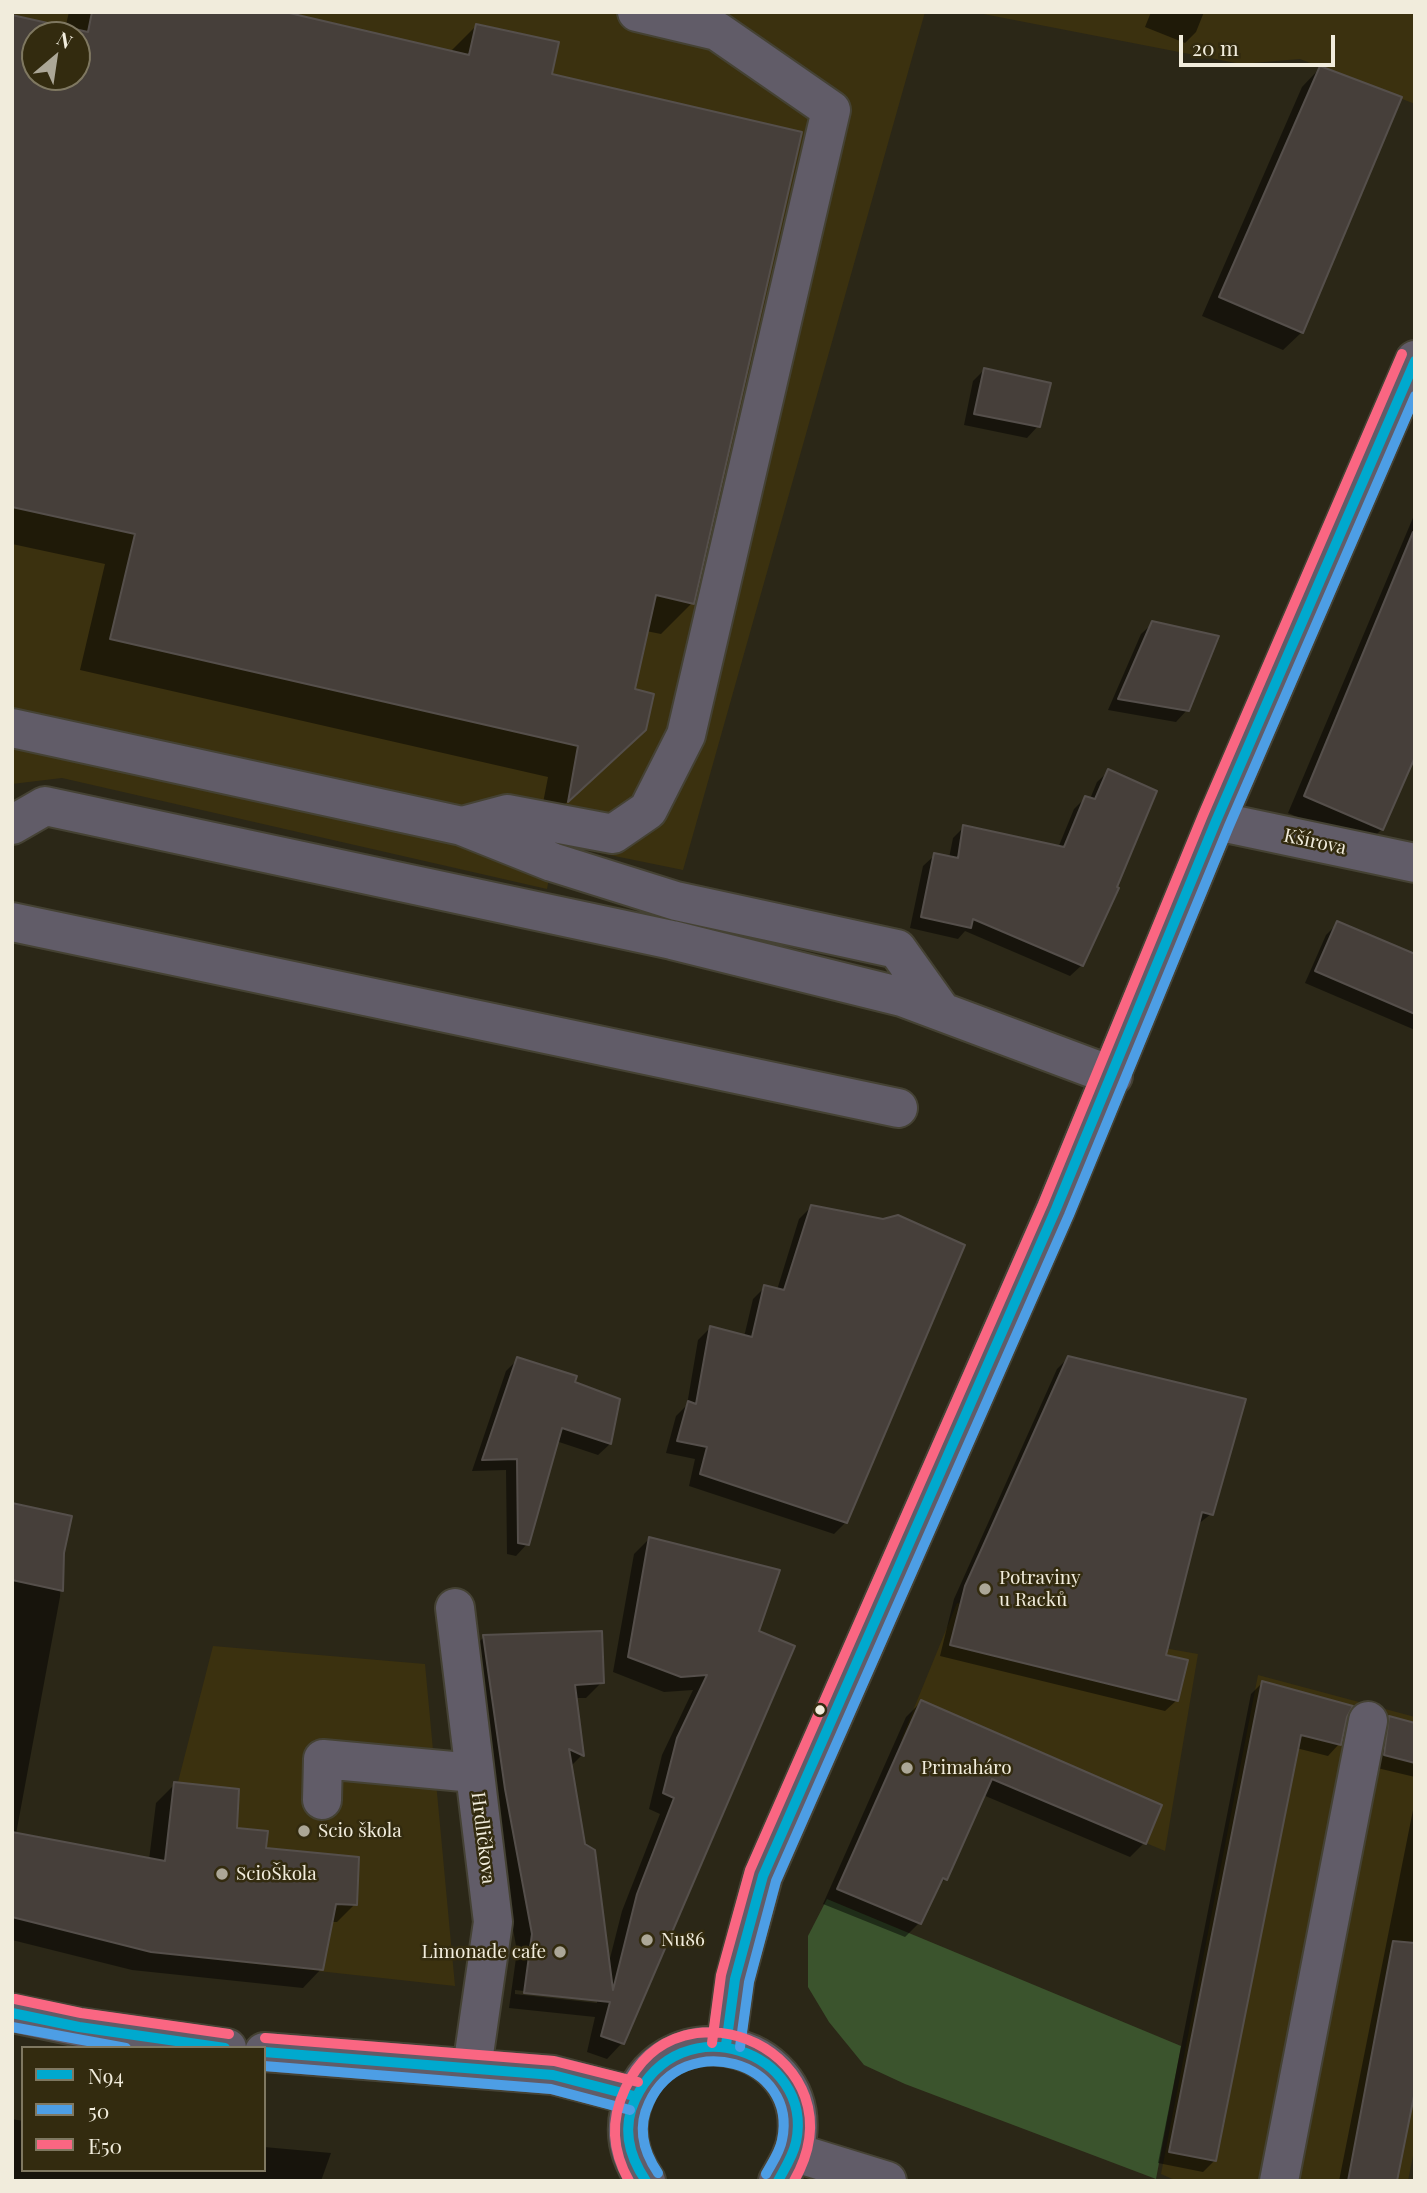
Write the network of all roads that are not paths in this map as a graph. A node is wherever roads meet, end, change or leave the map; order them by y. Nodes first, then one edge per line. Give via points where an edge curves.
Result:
1 (637, 12) edge
2 (1415, 360) edge
3 (12, 728) edge
4 (1216, 821) junction
5 (12, 825) edge
6 (462, 826) junction
7 (1415, 863) edge
8 (12, 922) edge
9 (942, 1012) junction
10 (1113, 1076) junction
11 (898, 1108) dead end
12 (455, 1608) dead end
13 (1368, 1721) dead end
14 (474, 1773) junction
15 (322, 1800) dead end
16 (12, 2013) edge
17 (726, 2045) junction
18 (213, 2046) edge
19 (266, 2052) edge
20 (472, 2068) junction
21 (634, 2096) junction
22 (786, 2166) edge
23 (646, 2181) edge
24 (887, 2181) edge
25 (1279, 2181) edge

1 - 6 street via 717,31 831,110 686,735 648,810 613,834 507,814
2 - 4 street
3 - 6 street
4 - 7 street, Kšírova
4 - 10 street
5 - 9 street via 46,806 672,940
6 - 9 street via 552,862 676,901 897,949
8 - 11 street
9 - 10 street
10 - 17 street via 763,1876 735,1979
12 - 14 street, Hrdličkova
13 - 25 street
14 - 15 street via 323,1759
14 - 20 street, Hrdličkova via 493,1922
16 - 18 street
17 - 21 street via 702,2044 680,2050 659,2062
17 - 22 street via 771,2067 786,2087 795,2111 797,2136
19 - 20 street
20 - 21 street via 553,2075
21 - 23 street via 629,2147
22 - 24 street

